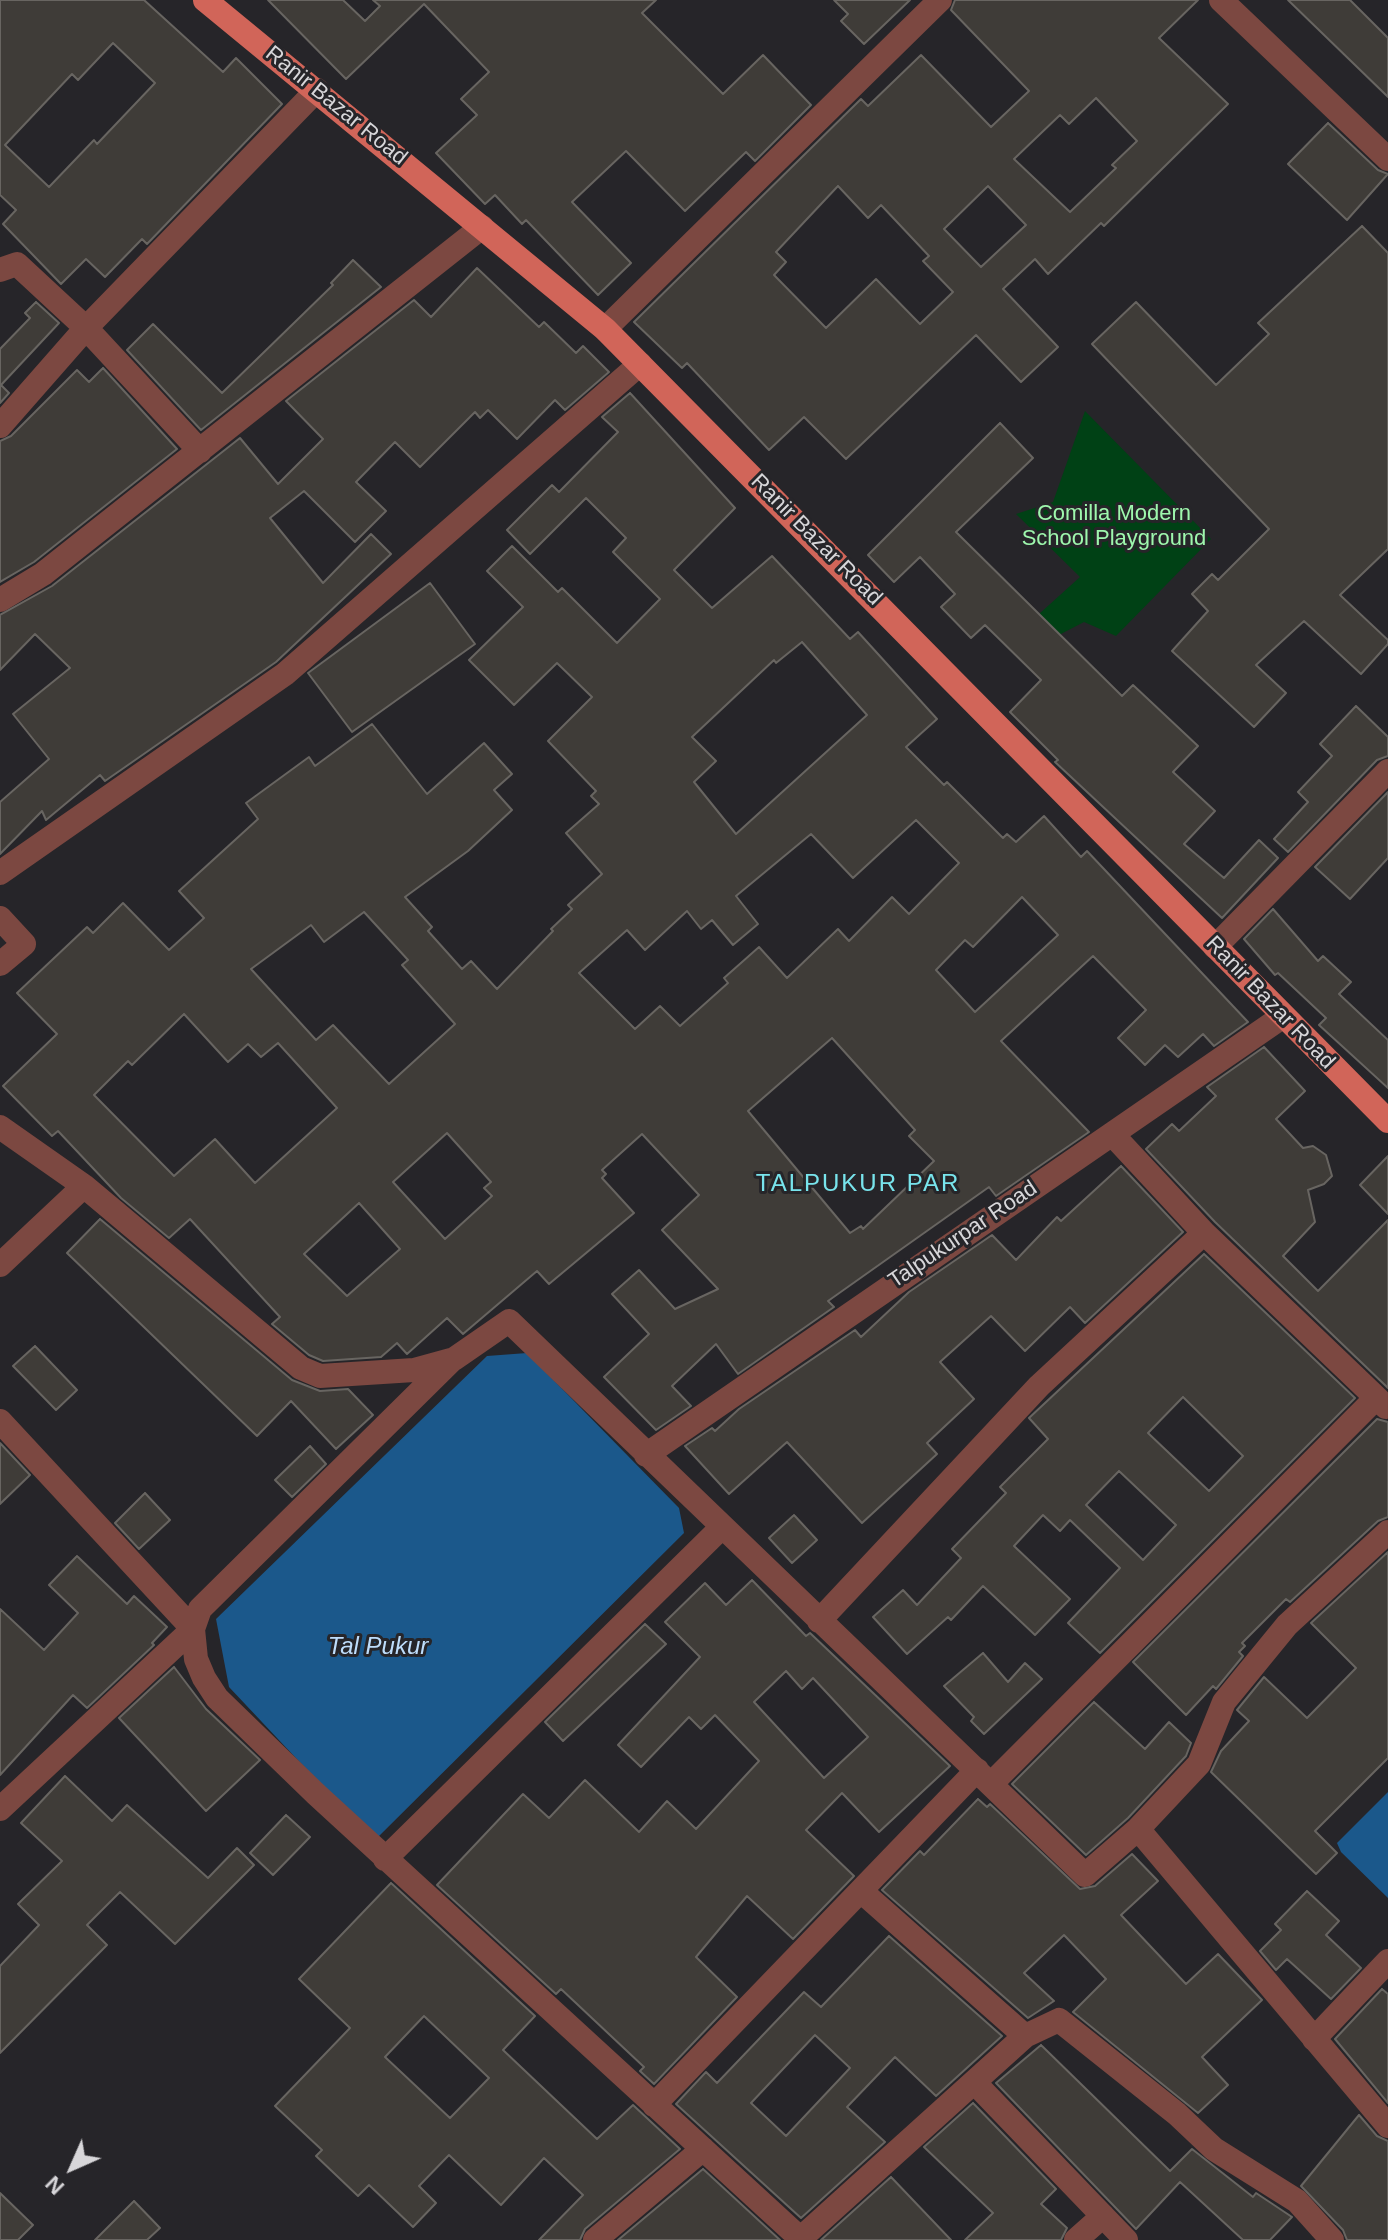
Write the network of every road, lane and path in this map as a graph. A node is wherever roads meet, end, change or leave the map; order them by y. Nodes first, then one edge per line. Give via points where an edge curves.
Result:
1 (205, 0) edge
2 (940, 0) edge
3 (1221, 0) edge
4 (317, 90) junction
5 (1388, 159) edge
6 (482, 227) junction
7 (0, 270) edge
8 (86, 328) junction
9 (605, 329) junction
10 (640, 364) junction
11 (0, 426) edge
12 (200, 451) junction
13 (0, 600) edge
14 (1388, 771) edge
15 (0, 873) edge
16 (0, 918) edge
17 (1215, 947) junction
18 (0, 964) edge
19 (1282, 1017) junction
20 (1388, 1121) edge
21 (0, 1127) edge
22 (1112, 1134) junction
23 (84, 1186) junction
24 (1204, 1233) junction
25 (0, 1265) edge
26 (454, 1359) junction
27 (1382, 1403) edge
28 (0, 1421) edge
29 (646, 1455) junction
30 (721, 1528) junction
31 (1388, 1532) edge
32 (819, 1621) junction
33 (193, 1629) junction
34 (984, 1777) junction
35 (0, 1809) edge
36 (1138, 1829) junction
37 (385, 1859) junction
38 (861, 1891) junction
39 (1384, 1973) edge
40 (1025, 2036) junction
41 (1314, 2039) junction
42 (974, 2082) junction
43 (654, 2105) junction
44 (1388, 2126) edge
45 (703, 2149) junction
46 (1103, 2216) junction
47 (800, 2239) edge
48 (595, 2240) edge
49 (1076, 2240) edge
50 (1126, 2240) edge
51 (1332, 2240) edge

1 - 4 main road, Ranir Bazar Road
2 - 9 street
3 - 5 street
4 - 6 main road, Ranir Bazar Road
4 - 8 street
6 - 9 main road, Ranir Bazar Road
6 - 12 street
7 - 8 street via 17,264
8 - 11 street
8 - 12 street
9 - 10 main road, Ranir Bazar Road
10 - 15 street via 285,674
10 - 17 main road, Ranir Bazar Road
12 - 13 street via 43,574
14 - 17 street
16 - 18 street via 24,944
17 - 19 main road, Ranir Bazar Road
19 - 20 main road, Ranir Bazar Road
19 - 22 street, Talpukurpar Road
21 - 23 street
22 - 24 street
22 - 29 street, Talpukurpar Road
23 - 25 street
23 - 26 street via 301,1368 320,1376 354,1374 414,1370
24 - 27 street
24 - 32 street via 1039,1386
26 - 29 street via 509,1321
26 - 33 street via 200,1609
27 - 34 street
28 - 33 street
29 - 30 street
30 - 32 street
30 - 37 street
31 - 36 street via 1287,1625 1224,1702 1199,1764
32 - 34 street
33 - 35 street
33 - 37 street via 196,1659 217,1698
34 - 36 street via 1085,1875
34 - 38 street
36 - 41 street
37 - 43 street
38 - 40 street
38 - 43 street
39 - 41 street
40 - 42 street
40 - 51 street via 1059,2020 1214,2149 1297,2201
41 - 44 street
42 - 46 street
42 - 47 street
43 - 45 street
45 - 47 street
45 - 48 street
46 - 49 street
46 - 50 street

